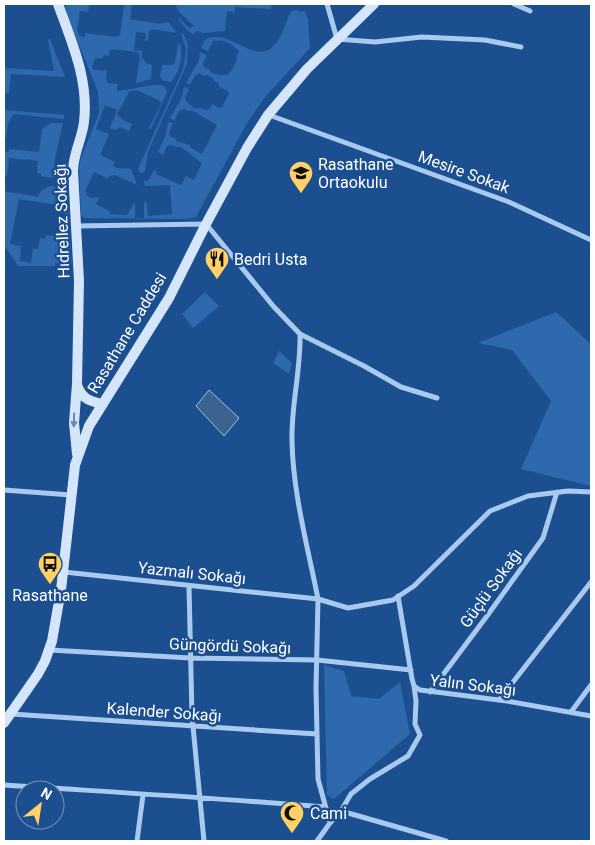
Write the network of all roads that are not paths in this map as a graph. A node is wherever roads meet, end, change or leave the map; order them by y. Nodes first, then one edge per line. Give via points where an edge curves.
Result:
1 (58, 4) edge
2 (327, 4) edge
3 (374, 4) edge
4 (514, 4) edge
5 (530, 11) dead end
6 (337, 39) junction
7 (521, 47) dead end
8 (268, 115) junction
9 (206, 224) junction
10 (76, 226) junction
11 (591, 240) edge
12 (300, 334) junction
13 (77, 384) junction
14 (437, 398) dead end
15 (102, 404) junction
16 (77, 457) junction
17 (4, 490) edge
18 (557, 492) junction
19 (591, 492) edge
20 (72, 495) junction
21 (64, 572) junction
22 (591, 582) edge
23 (189, 586) junction
24 (398, 596) junction
25 (318, 599) junction
26 (49, 650) junction
27 (190, 658) junction
28 (317, 660) junction
29 (411, 670) junction
30 (591, 685) edge
31 (414, 686) junction
32 (430, 692) junction
33 (499, 700) junction
34 (571, 712) junction
35 (591, 716) edge
36 (7, 718) edge
37 (193, 726) junction
38 (317, 734) junction
39 (4, 785) edge
40 (143, 794) junction
41 (200, 796) junction
42 (325, 806) junction
43 (341, 811) junction
44 (330, 823) junction
45 (137, 841) edge
46 (204, 841) edge
47 (317, 841) edge
48 (446, 841) edge

1 - 10 street, Hıdrellez Sokağı via 85,86 84,123 73,163
2 - 6 street
3 - 6 street, Rasathane Caddesi
4 - 5 street
6 - 7 street via 376,42 422,37 486,40
6 - 8 street, Rasathane Caddesi
8 - 9 street, Rasathane Caddesi
8 - 11 street, Mesire Sokak via 509,202
9 - 10 street
9 - 12 street
9 - 15 street, Rasathane Caddesi via 168,298
10 - 13 street, Hıdrellez Sokağı via 79,295
12 - 14 street via 401,387
12 - 25 street via 292,441 297,491
13 - 15 street via 84,398
13 -> 16 street, Hıdrellez Sokağı via 74,430
15 - 16 street, Rasathane Caddesi
16 - 20 street, Rasathane Caddesi
17 - 20 street
18 - 19 street, Yazmalı Sokağı
18 - 24 street, Yazmalı Sokağı via 528,496 490,511 414,586
18 - 32 street, Güçlü Sokağı via 543,538
20 - 21 street, Rasathane Caddesi
21 - 23 street, Yazmalı Sokağı
21 - 26 street, Rasathane Caddesi
22 - 33 street
23 - 25 street, Yazmalı Sokağı
23 - 27 street
24 - 25 street, Yazmalı Sokağı via 393,600 348,608
24 - 29 street, Yalın Sokağı
25 - 28 street
26 - 27 street, Güngördü Sokağı
26 - 36 street, Rasathane Caddesi via 38,674
27 - 28 street, Güngördü Sokağı
27 - 37 street
28 - 29 street, Güngördü Sokağı
28 - 38 street
29 - 31 street, Yalın Sokağı
30 - 34 street
31 - 32 street, Yalın Sokağı
31 - 43 street via 415,724 420,735 408,756 351,794
32 - 33 street, Yalın Sokağı
33 - 34 street, Yalın Sokağı
34 - 35 street, Yalın Sokağı
36 - 37 street, Kalender Sokağı
37 - 38 street, Kalender Sokağı
37 - 41 street
38 - 42 street via 318,779
39 - 40 street
40 - 41 street
40 - 45 street
41 - 42 street
41 - 46 street
42 - 44 street
43 - 44 street
43 - 48 street
44 - 47 street

